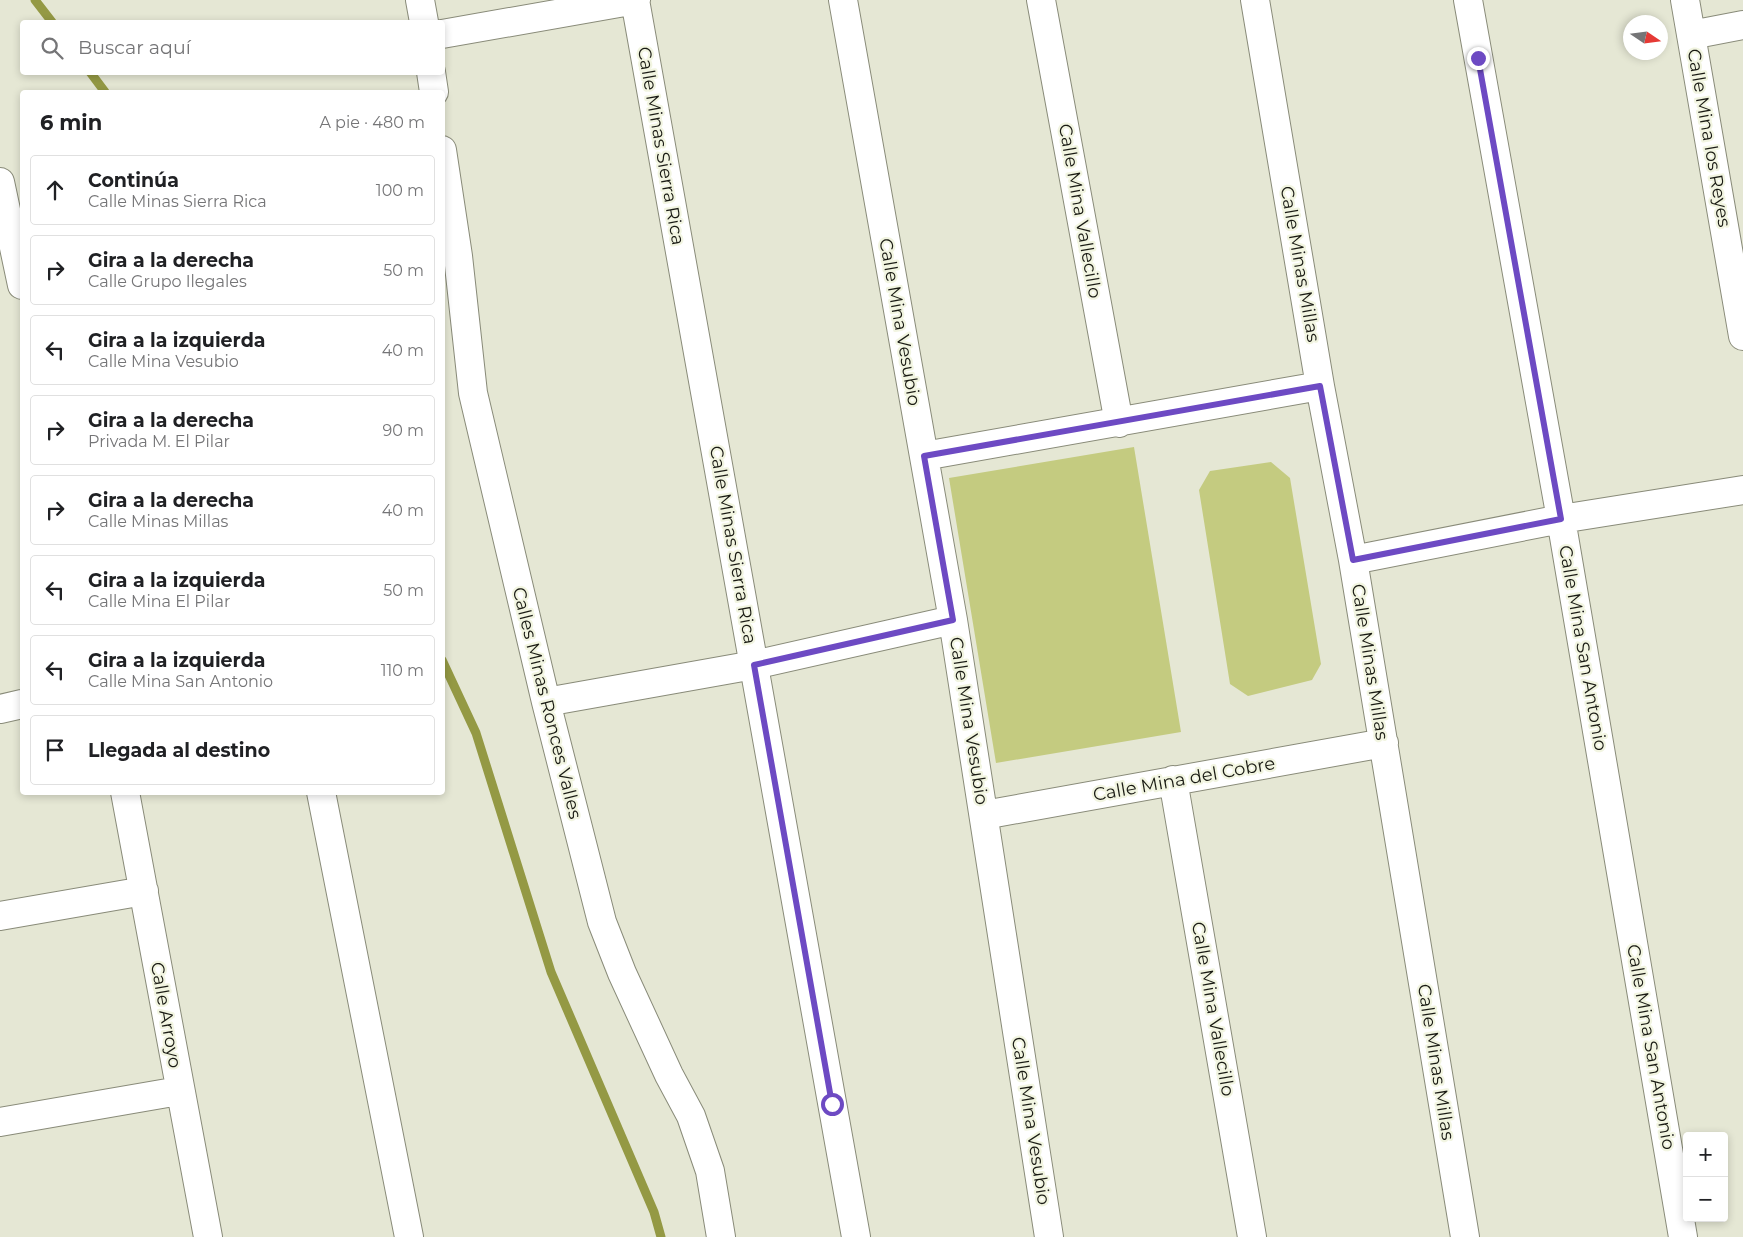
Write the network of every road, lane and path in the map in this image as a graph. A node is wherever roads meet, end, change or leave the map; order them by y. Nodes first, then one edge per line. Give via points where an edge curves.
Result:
1 (420, 0) edge
2 (635, 0) edge
3 (843, 0) edge
4 (1041, 0) edge
5 (1255, 0) edge
6 (1468, 0) edge
7 (1685, 0) edge
8 (424, 20) edge
9 (1743, 26) edge
10 (445, 33) edge
11 (1691, 35) junction
12 (431, 75) edge
13 (434, 90) edge
14 (445, 170) edge
15 (0, 182) edge
16 (20, 276) edge
17 (1743, 336) edge
18 (1320, 386) junction
19 (1119, 423) junction
20 (924, 456) junction
21 (1743, 490) edge
22 (1561, 519) junction
23 (1353, 560) junction
24 (953, 620) junction
25 (754, 665) junction
26 (546, 702) junction
27 (20, 704) edge
28 (0, 709) edge
29 (1384, 743) junction
30 (1173, 780) junction
31 (126, 795) edge
32 (322, 795) edge
33 (984, 815) junction
34 (144, 891) junction
35 (0, 916) edge
36 (179, 1090) junction
37 (0, 1122) edge
38 (208, 1237) edge
39 (409, 1237) edge
40 (721, 1237) edge
41 (856, 1237) edge
42 (1049, 1237) edge
43 (1252, 1237) edge
44 (1465, 1237) edge
45 (1683, 1237) edge

1 - 8 street
2 - 10 street
2 - 25 street, Calle Minas Sierra Rica
3 - 20 street, Calle Mina Vesubio
4 - 19 street, Calle Mina Vallecillo
5 - 18 street, Calle Minas Millas
6 - 22 street, Calle Mina San Antonio
7 - 11 street, Calle Mina los Reyes
9 - 11 street
11 - 17 street, Calle Mina los Reyes
12 - 13 street
14 - 26 street, Calles Minas Ronces Valles via 473,393
15 - 16 street
18 - 19 street
18 - 23 street, Calle Minas Millas
19 - 20 street
20 - 24 street, Calle Mina Vesubio
21 - 22 street
22 - 23 street
22 - 45 street, Calle Mina San Antonio
23 - 29 street, Calle Minas Millas
24 - 25 street
24 - 33 street, Calle Mina Vesubio
25 - 26 street
25 - 41 street, Calle Minas Sierra Rica
26 - 40 street, Calles Minas Ronces Valles via 602,922 622,973 691,1116 710,1171
27 - 28 street
29 - 30 street, Calle Mina del Cobre
29 - 44 street, Calle Minas Millas
30 - 33 street, Calle Mina del Cobre
30 - 43 street, Calle Mina Vallecillo
31 - 34 street, Calle Arroyo
32 - 39 street
33 - 42 street, Calle Mina Vesubio
34 - 35 street
34 - 36 street, Calle Arroyo
36 - 37 street
36 - 38 street, Calle Arroyo

